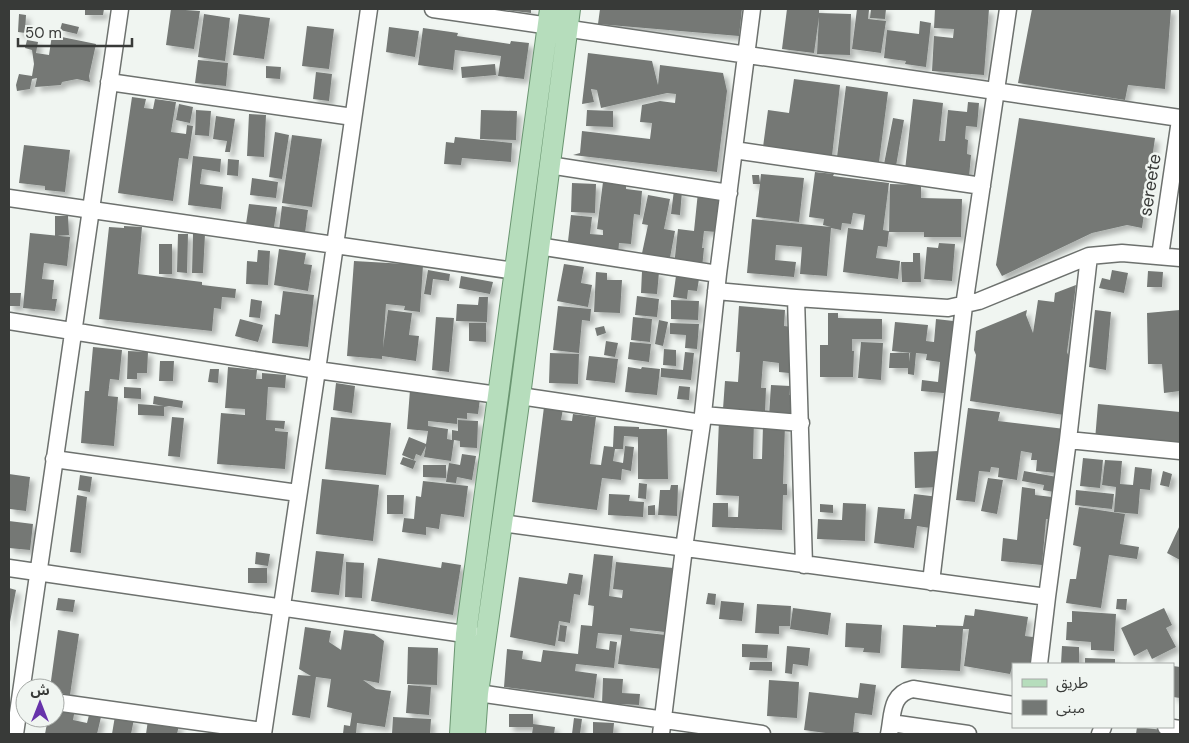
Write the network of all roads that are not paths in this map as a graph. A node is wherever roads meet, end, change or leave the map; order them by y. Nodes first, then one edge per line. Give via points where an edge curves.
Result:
1 (120, 9) edge
2 (369, 9) edge
3 (433, 9) edge
4 (752, 9) edge
5 (1008, 9) edge
6 (559, 18) edge
7 (746, 54) junction
8 (109, 82) junction
9 (996, 90) junction
10 (353, 117) junction
11 (1180, 119) edge
12 (734, 150) junction
13 (549, 165) junction
14 (982, 186) junction
15 (729, 193) junction
16 (9, 198) edge
17 (90, 210) junction
18 (334, 245) junction
19 (538, 246) junction
20 (1089, 256) junction
21 (1160, 256) junction
22 (1180, 258) edge
23 (515, 271) junction
24 (717, 282) junction
25 (796, 298) junction
26 (964, 306) junction
27 (9, 321) edge
28 (72, 331) junction
29 (317, 370) junction
30 (498, 394) junction
31 (520, 396) junction
32 (703, 419) junction
33 (800, 423) junction
34 (1068, 440) junction
35 (1180, 451) edge
36 (54, 459) junction
37 (298, 494) junction
38 (502, 523) junction
39 (684, 548) junction
40 (804, 565) junction
41 (9, 568) edge
42 (37, 572) junction
43 (931, 582) junction
44 (1046, 597) junction
45 (281, 607) junction
46 (466, 634) junction
47 (487, 637) junction
48 (1039, 663) edge
49 (25, 678) edge
50 (470, 693) junction
51 (65, 703) edge
52 (1012, 705) edge
53 (662, 727) edge
54 (890, 729) edge
55 (263, 733) edge
56 (460, 734) edge
57 (476, 734) edge
58 (762, 734) edge
59 (968, 734) edge

1 - 8 street
2 - 10 street
3 - 6 street
4 - 7 street
5 - 9 street
6 - 7 street
6 - 13 main road
6 - 23 main road
7 - 9 street
7 - 12 street
8 - 10 street
8 - 17 street
9 - 11 street
9 - 14 street
10 - 18 street
11 - 21 street, sereete
12 - 14 street
12 - 15 street
13 - 15 street
13 - 19 main road
14 - 26 street
15 - 24 street
16 - 17 street
17 - 18 street
17 - 28 street
18 - 23 street
18 - 29 street
19 - 24 street
19 - 31 main road
20 - 21 street via 1122,253
20 - 26 street
20 - 34 street
21 - 22 street
23 - 30 main road
24 - 25 street
24 - 32 street
25 - 26 street via 933,308
25 - 33 street
26 - 43 street
27 - 28 street
28 - 29 street
28 - 36 street
29 - 30 street
29 - 37 street
30 - 46 main road
31 - 32 street
31 - 38 main road
32 - 33 street
32 - 39 street
33 - 40 street
34 - 35 street
34 - 44 street
36 - 37 street
36 - 42 street
37 - 45 street
38 - 39 street
38 - 47 main road
39 - 40 street
39 - 53 street
40 - 43 street
41 - 42 street
42 - 45 street
42 - 49 street
43 - 44 street
44 - 48 street
45 - 46 street
45 - 55 street
46 - 47 street
46 - 50 main road
47 - 50 main road
50 - 53 street
50 - 56 main road
50 - 57 main road
51 - 55 street
52 - 54 street via 913,689 905,691 895,702
53 - 58 street
54 - 59 street

